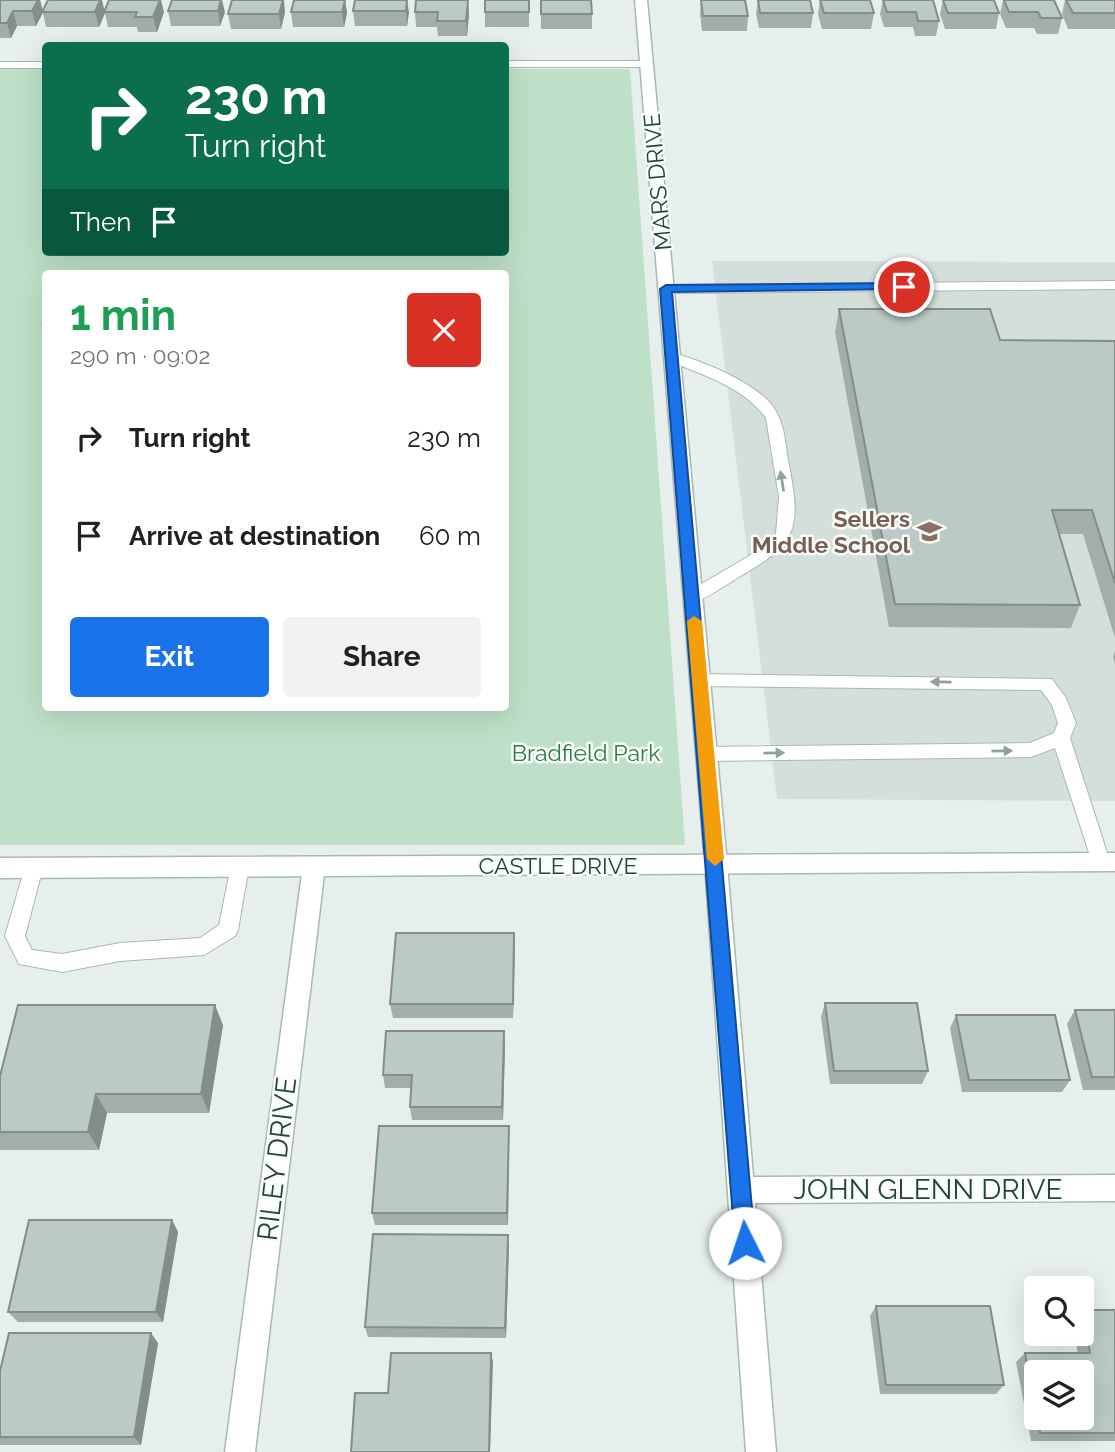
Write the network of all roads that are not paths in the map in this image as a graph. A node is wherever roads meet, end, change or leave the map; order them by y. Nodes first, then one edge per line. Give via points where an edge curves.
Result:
1 (641, 0) edge
2 (509, 64) edge
3 (647, 64) junction
4 (0, 65) edge
5 (42, 65) edge
6 (1115, 285) edge
7 (666, 289) junction
8 (672, 357) junction
9 (692, 597) junction
10 (699, 680) junction
11 (1061, 738) junction
12 (706, 754) junction
13 (1108, 862) edge
14 (716, 864) junction
15 (240, 866) junction
16 (314, 866) junction
17 (0, 867) edge
18 (34, 867) junction
19 (1115, 1188) edge
20 (741, 1190) junction
21 (240, 1452) edge
22 (761, 1452) edge

1 - 3 street, MARS DRIVE
2 - 3 lane
3 - 7 street, MARS DRIVE
4 - 5 lane
6 - 7 lane
7 - 8 street, MARS DRIVE
8 - 9 street, MARS DRIVE
9 -> 8 lane via 770,549 782,537 788,520 773,418 765,405 752,394
9 - 10 street, MARS DRIVE
11 -> 10 lane via 1067,723 1046,684
10 - 12 street, MARS DRIVE
12 -> 11 lane via 1031,750
11 - 13 lane
12 - 14 street, MARS DRIVE
13 - 14 street, CASTLE DRIVE
14 - 16 street, CASTLE DRIVE
14 - 20 street, MARS DRIVE
15 - 16 street, CASTLE DRIVE
15 - 18 street, CASTLE DRIVE
15 - 18 lane via 228,930 204,946 62,962 26,958 15,936
16 - 21 street, RILEY DRIVE
17 - 18 street, CASTLE DRIVE
19 - 20 street, JOHN GLENN DRIVE
20 - 22 street, MARS DRIVE

